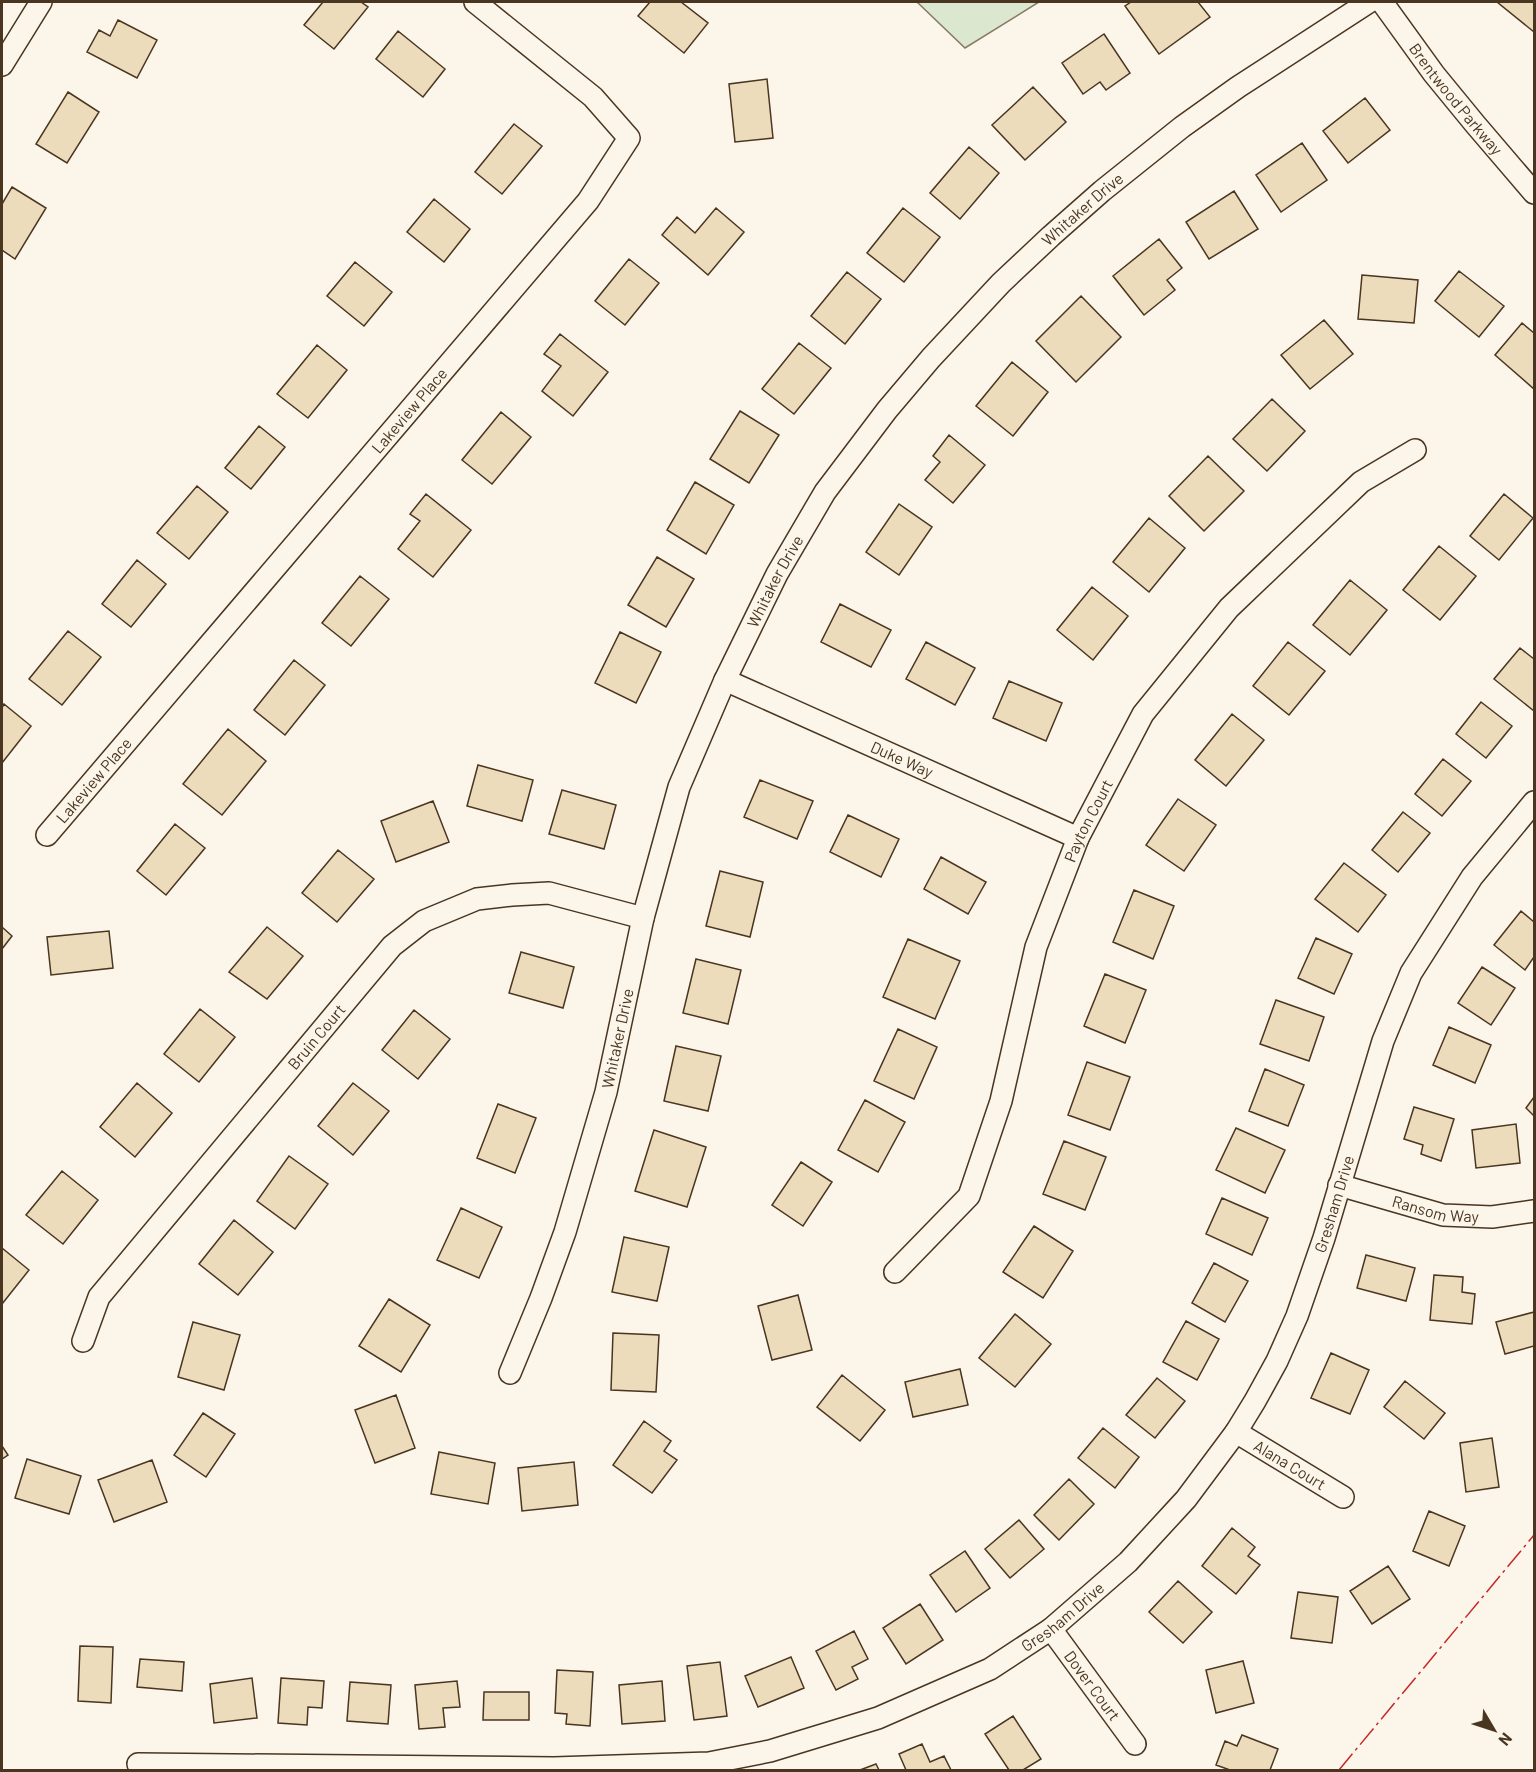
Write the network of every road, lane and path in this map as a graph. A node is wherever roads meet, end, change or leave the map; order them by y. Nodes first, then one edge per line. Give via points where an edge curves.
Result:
1 (41, 2) edge
2 (475, 2) edge
3 (1369, 2) edge
4 (1382, 2) edge
5 (2, 65) edge
6 (1534, 193) edge
7 (1415, 450) dead end
8 (725, 680) junction
9 (1534, 802) edge
10 (47, 835) dead end
11 (1078, 838) junction
12 (643, 918) junction
13 (1339, 1185) junction
14 (1534, 1211) edge
15 (895, 1272) dead end
16 (83, 1341) dead end
17 (510, 1373) dead end
18 (1236, 1432) junction
19 (1343, 1497) dead end
20 (1052, 1629) junction
21 (1135, 1744) dead end
22 (138, 1764) dead end

1 - 5 street
2 - 10 street, Lakeview Place via 593,97 629,138 588,201
3 - 8 street, Whitaker Drive via 1238,87 1137,162 1026,260 954,333 887,410 825,492 777,574
4 - 6 street, Brentwood Parkway via 1434,74
7 - 11 street, Payton Court via 1361,482 1229,608 1143,714
8 - 11 street, Duke Way
8 - 12 street, Whitaker Drive via 679,787
9 - 13 street, Gresham Drive via 1472,877 1411,973 1383,1041
11 - 15 street, Payton Court via 1036,947 1001,1101 969,1196
12 - 16 street, Bruin Court via 549,893 477,899 424,921 392,946 99,1298
12 - 17 street, Whitaker Drive via 606,1092 565,1232
13 - 14 street, Ransom Way via 1443,1215 1484,1218
13 - 18 street, Gresham Drive via 1297,1316
18 - 19 street, Alana Court
18 - 20 street, Gresham Drive via 1186,1499 1128,1562
20 - 21 street, Dover Court
20 - 22 street, Gresham Drive via 990,1669 878,1718 770,1751 710,1763 554,1768

